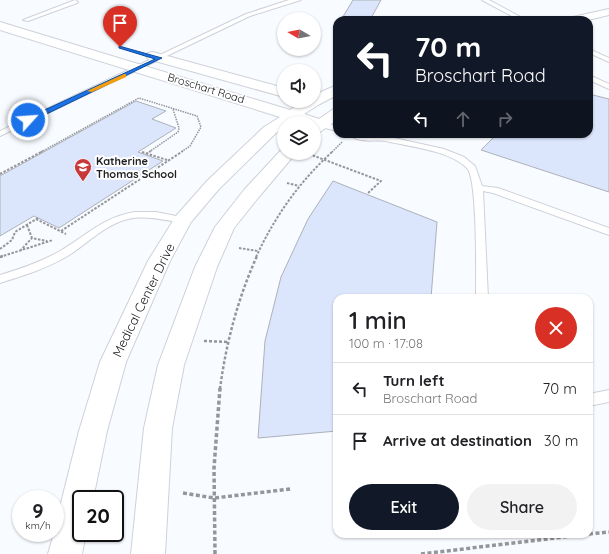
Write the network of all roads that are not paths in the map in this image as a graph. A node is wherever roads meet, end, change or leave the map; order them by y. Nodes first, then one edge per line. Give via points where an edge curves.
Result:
1 (298, 0) edge
2 (485, 0) edge
3 (78, 1) edge
4 (285, 1) edge
5 (609, 12) edge
6 (13, 16) dead end
7 (515, 16) edge
8 (590, 16) edge
9 (26, 20) junction
10 (0, 26) edge
11 (49, 27) dead end
12 (138, 52) dead end
13 (593, 53) edge
14 (160, 58) junction
15 (609, 60) edge
16 (140, 68) junction
17 (593, 79) edge
18 (609, 87) edge
19 (277, 91) edge
20 (333, 91) edge
21 (321, 97) edge
22 (321, 105) edge
23 (302, 108) edge
24 (333, 110) edge
25 (291, 115) junction
26 (333, 115) edge
27 (321, 123) edge
28 (321, 127) edge
29 (333, 128) edge
30 (0, 134) edge
31 (388, 138) edge
32 (399, 138) edge
33 (395, 141) junction
34 (291, 160) edge
35 (478, 188) junction
36 (183, 220) junction
37 (609, 232) edge
38 (0, 279) edge
39 (482, 294) edge
40 (609, 396) edge
41 (593, 399) edge
42 (65, 554) edge
43 (148, 554) edge

1 - 4 lane
2 - 7 lane
3 - 9 lane
4 - 14 lane via 243,17
5 - 8 street
6 - 9 street
9 - 11 street
10 - 16 street, Broschart Road
12 - 14 street, Broschart Road
13 - 15 lane
14 - 16 lane
14 - 19 street, Broschart Road
16 - 25 street, Broschart Road
16 - 30 lane
17 - 18 lane
20 - 21 street, Medical Center Drive
22 - 24 street
23 - 25 street, Medical Center Drive
25 - 36 street, Medical Center Drive via 270,130 214,184
26 - 27 street
28 - 29 lane
31 - 33 lane
32 - 33 lane
33 - 35 lane via 441,151 461,159 472,168
34 - 43 street via 251,194 225,227 206,267 171,365 158,428
35 - 37 lane via 495,190
35 - 39 lane
36 - 38 lane via 145,214 109,221 63,254 31,270
36 - 42 street, Medical Center Drive via 159,261 113,362 93,431
40 - 41 lane

